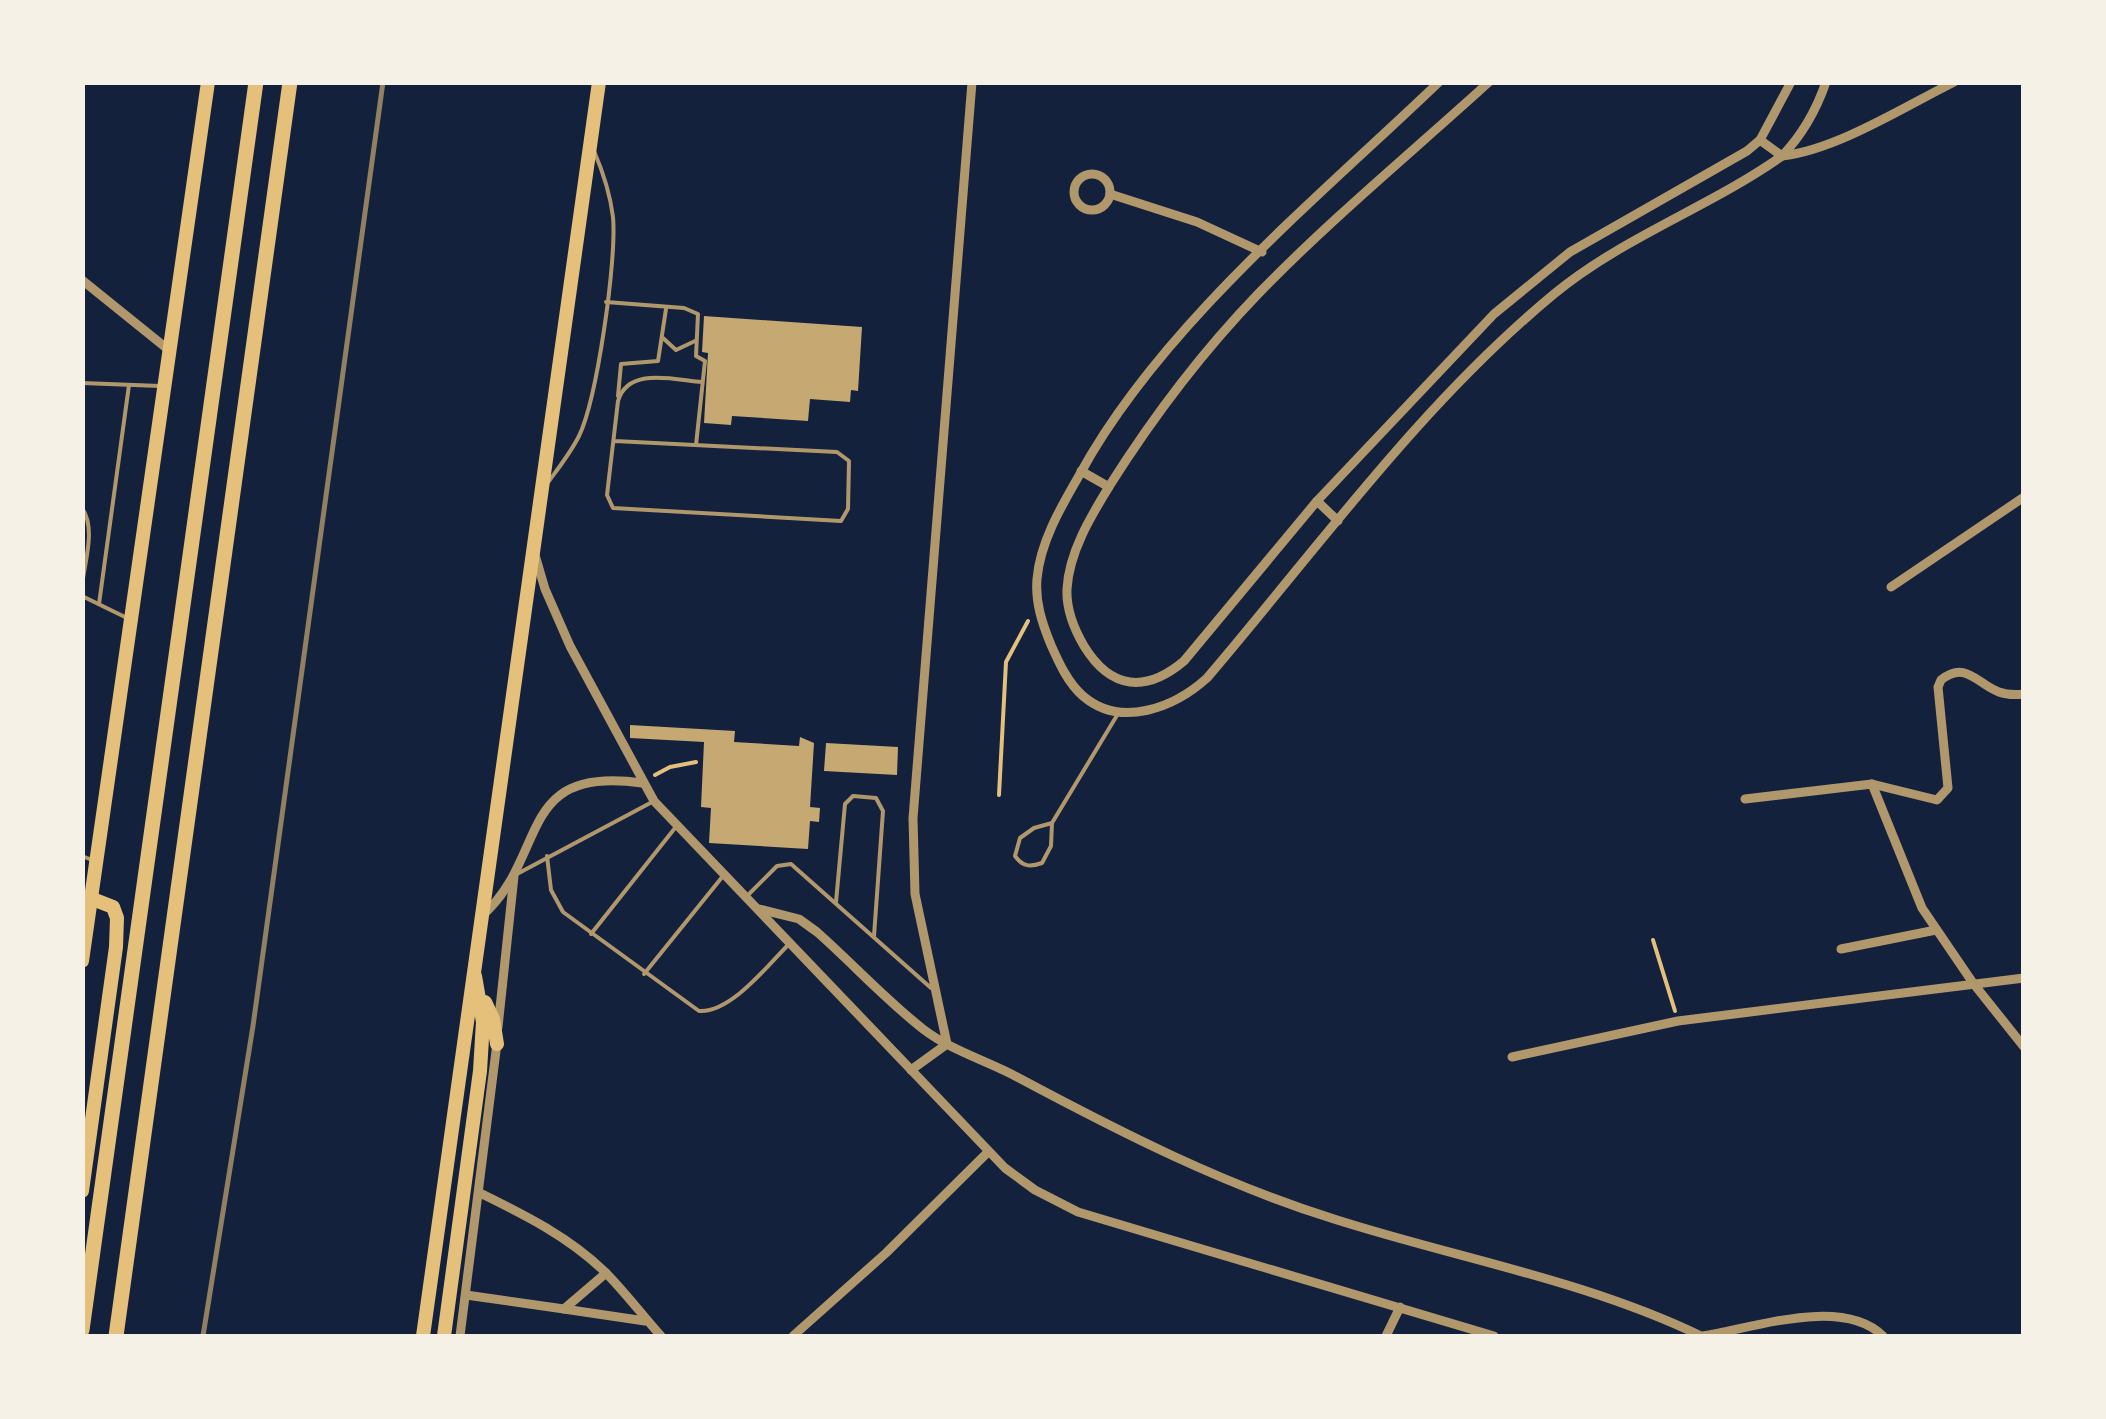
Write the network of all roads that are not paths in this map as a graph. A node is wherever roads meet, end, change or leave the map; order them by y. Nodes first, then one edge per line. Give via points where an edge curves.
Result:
1 (208, 82) edge
2 (256, 82) edge
3 (290, 82) edge
4 (599, 82) edge
5 (972, 82) edge
6 (1440, 82) edge
7 (1489, 82) edge
8 (1791, 82) edge
9 (1826, 82) edge
10 (1954, 82) edge
11 (1760, 140) junction
12 (590, 144) junction
13 (1782, 156) junction
14 (1110, 194) junction
15 (1262, 252) junction
16 (82, 280) edge
17 (606, 302) junction
18 (666, 309) junction
19 (663, 338) junction
20 (698, 340) junction
21 (170, 352) junction
22 (702, 382) junction
23 (82, 384) edge
24 (129, 384) junction
25 (165, 386) junction
26 (618, 401) junction
27 (615, 441) junction
28 (696, 445) junction
29 (1081, 471) junction
30 (1109, 487) junction
31 (541, 493) junction
32 (2024, 497) edge
33 (1317, 502) junction
34 (82, 508) edge
35 (1338, 522) junction
36 (533, 548) junction
37 (82, 585) edge
38 (1892, 587) dead end
39 (82, 596) edge
40 (100, 604) junction
41 (131, 620) junction
42 (2024, 694) edge
43 (1119, 712) junction
44 (642, 782) junction
45 (1872, 784) junction
46 (1744, 799) dead end
47 (654, 801) junction
48 (1052, 823) junction
49 (677, 826) junction
50 (547, 856) junction
51 (90, 859) edge
52 (724, 874) junction
53 (514, 876) junction
54 (86, 897) edge
55 (746, 897) junction
56 (836, 902) junction
57 (758, 909) junction
58 (481, 917) junction
59 (1936, 930) junction
60 (592, 934) junction
61 (874, 936) junction
62 (791, 943) junction
63 (1841, 950) dead end
64 (82, 961) edge
65 (473, 970) junction
66 (644, 974) junction
67 (2024, 978) edge
68 (1973, 984) junction
69 (936, 992) junction
70 (480, 993) junction
71 (497, 1044) junction
72 (946, 1044) junction
73 (2024, 1047) edge
74 (1512, 1057) dead end
75 (911, 1070) junction
76 (988, 1152) junction
77 (82, 1191) edge
78 (480, 1193) junction
79 (606, 1273) junction
80 (466, 1295) junction
81 (1400, 1307) junction
82 (564, 1309) junction
83 (647, 1321) junction
84 (82, 1330) edge
85 (116, 1336) edge
86 (422, 1336) edge
87 (444, 1336) edge
88 (460, 1336) edge
89 (661, 1336) edge
90 (793, 1336) edge
91 (1386, 1336) edge
92 (1494, 1336) edge
93 (1702, 1336) edge
94 (1883, 1336) edge

1 - 21 main road
2 - 84 highway
3 - 85 highway
4 - 12 main road
5 - 69 street via 913,818 914,894
6 - 15 street
7 - 30 street via 1251,302
8 - 11 street
9 - 13 street via 1818,106
10 - 13 street via 1826,144
11 - 13 street
11 - 33 street via 1605,230 1516,294
12 - 17 lane via 613,218
12 - 31 main road
13 - 35 street via 1555,293 1453,390
14 - 14 street via 1094,174 1074,190 1090,210
14 - 15 street
15 - 29 street via 1171,347
16 - 21 street
17 - 18 lane
17 - 31 lane via 584,423
18 - 19 lane
18 - 20 lane via 698,314
19 - 20 lane via 676,350
19 - 26 lane via 658,360 620,364
20 - 22 lane
21 - 25 main road
22 - 26 lane via 634,380
22 - 28 lane
23 - 24 lane
24 - 25 lane
24 - 40 lane
25 - 41 main road
26 - 27 lane
27 - 28 lane
27 - 28 lane via 607,495 613,508 836,522 846,516 849,461 837,452
29 - 30 street
29 - 43 street via 1040,557 1038,604 1072,684 1100,708
30 - 33 street via 1076,546 1067,592 1070,616 1102,670 1134,684 1167,676 1184,662
31 - 36 main road
32 - 38 street
33 - 35 street
34 - 37 lane via 90,529
35 - 43 street via 1191,692 1155,708
36 - 44 street via 557,618
36 - 58 main road
39 - 40 lane
40 - 41 lane
41 - 51 main road
42 - 45 street via 1995,691 1967,672 1946,675 1938,686 1944,795 1937,800
43 - 48 lane
44 - 47 street
44 - 53 street via 598,780 565,792 544,810
45 - 46 street
45 - 59 street
47 - 49 street
47 - 50 lane
48 - 48 lane via 1052,846 1042,863 1020,863 1020,838
49 - 52 street
49 - 60 lane
50 - 53 lane
50 - 60 lane via 556,902
51 - 54 main road
52 - 55 street
52 - 66 lane
53 - 58 street
53 - 71 street
54 - 64 main road
54 - 77 main road via 113,907 116,947
55 - 56 lane via 784,864 798,868
55 - 57 street
56 - 61 lane
56 - 61 lane via 845,804 853,796 876,798 884,811
57 - 62 street
57 - 72 street via 817,932
58 - 65 main road
59 - 63 street
59 - 68 street
60 - 66 lane
61 - 69 lane
62 - 66 lane via 726,1005 710,1012 687,1005
62 - 75 street
65 - 70 main road
65 - 86 main road
67 - 68 street
68 - 73 street
68 - 74 street via 1678,1021
69 - 72 street
70 - 71 main road
70 - 87 main road via 480,1071
71 - 78 street
72 - 75 street
72 - 93 street via 1244,1188 1616,1300
75 - 76 street
76 - 81 street via 1035,1190 1078,1212
76 - 90 street
78 - 79 street via 541,1224
78 - 80 street
79 - 82 street
79 - 83 street
80 - 82 street
80 - 88 street
81 - 91 street
81 - 92 street
82 - 83 street
83 - 89 street
93 - 94 street via 1831,1316 1858,1319

